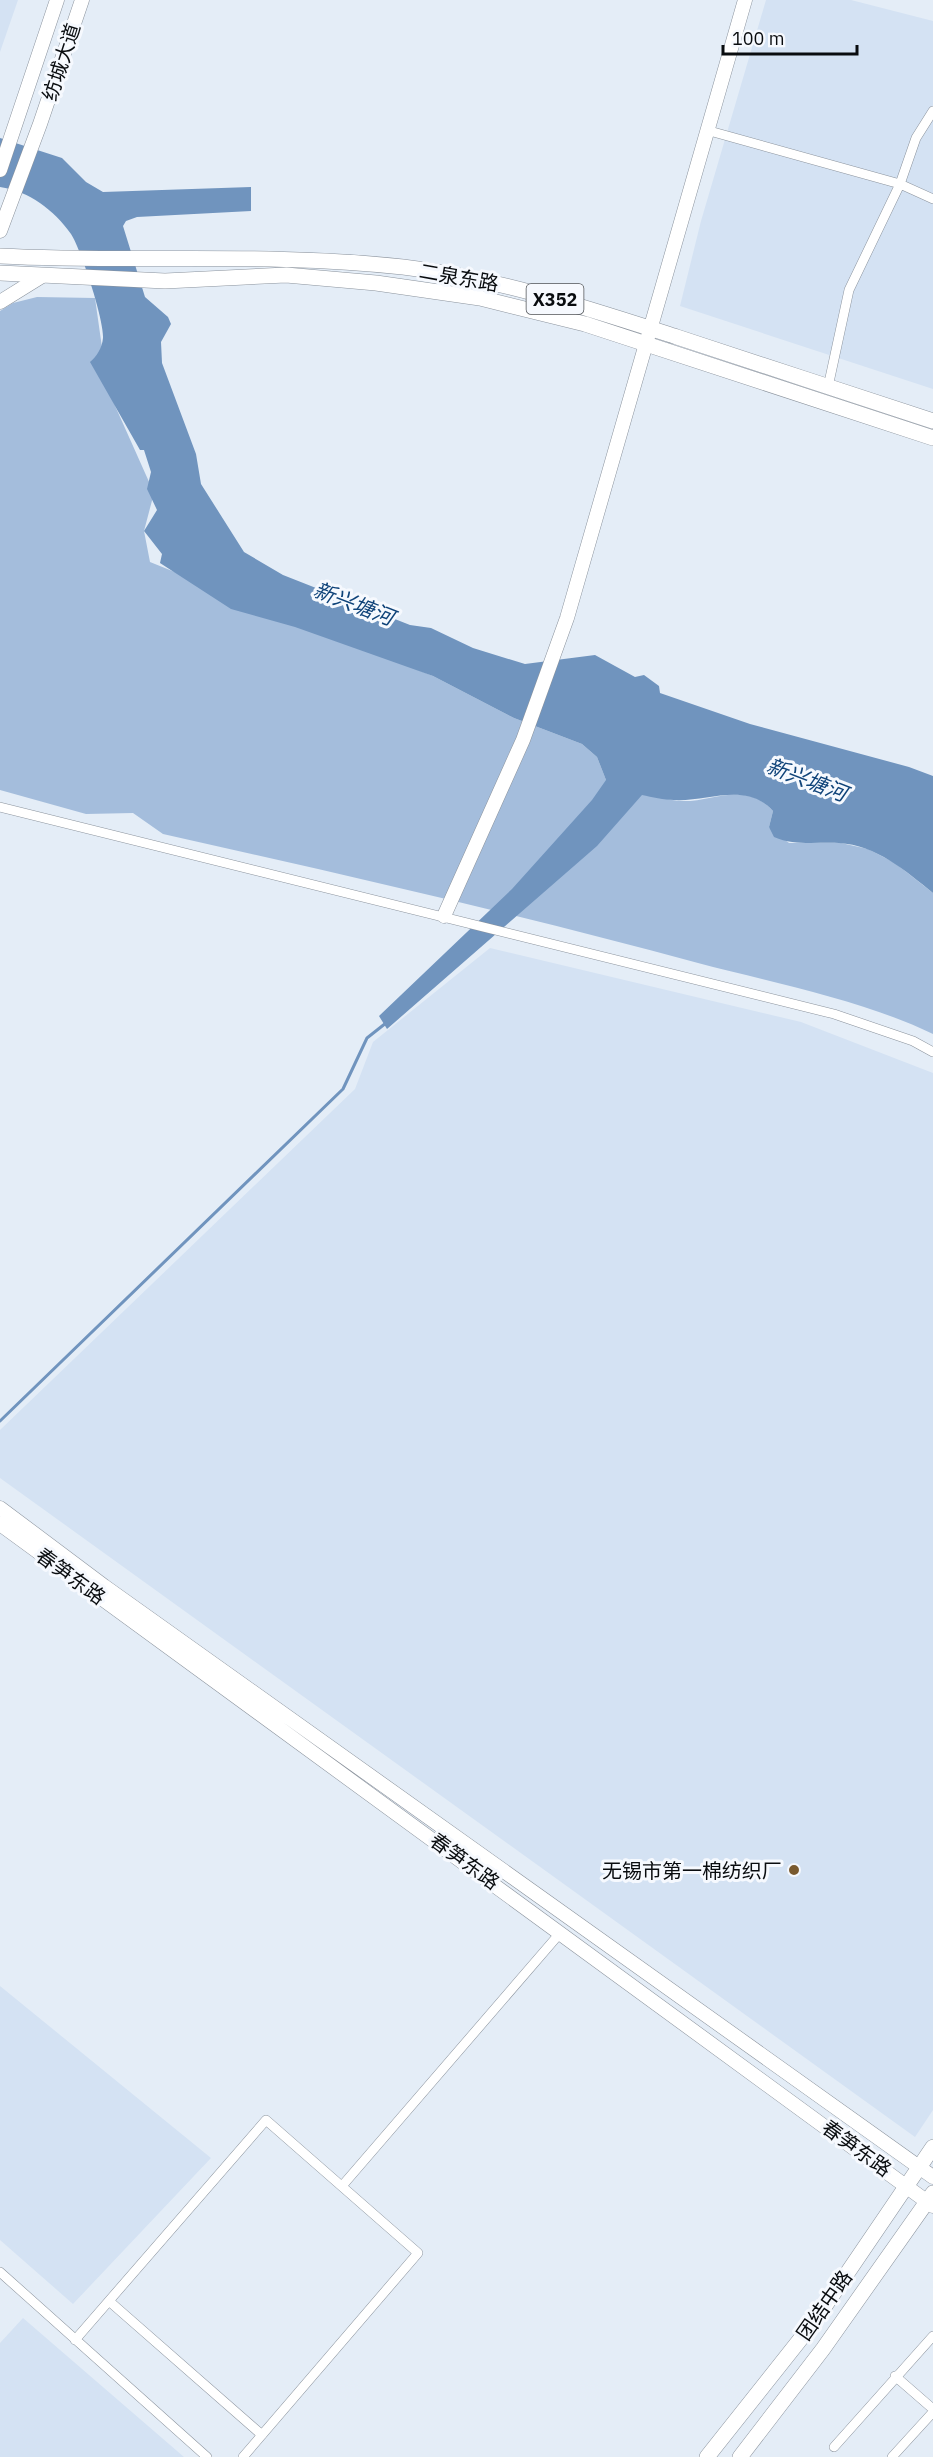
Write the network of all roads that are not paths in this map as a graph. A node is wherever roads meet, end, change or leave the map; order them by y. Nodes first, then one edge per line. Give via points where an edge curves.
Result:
1 (57, 0) edge
2 (81, 0) edge
3 (745, 0) edge
4 (933, 111) edge
5 (706, 130) junction
6 (0, 170) edge
7 (900, 184) junction
8 (933, 199) edge
9 (0, 231) edge
10 (0, 256) edge
11 (0, 273) edge
12 (42, 276) junction
13 (0, 302) edge
14 (650, 328) junction
15 (646, 344) junction
16 (828, 387) junction
17 (933, 421) edge
18 (933, 438) edge
19 (0, 807) edge
20 (444, 916) junction
21 (933, 1052) edge
22 (0, 1508) edge
23 (0, 1524) edge
24 (561, 1932) junction
25 (933, 2147) edge
26 (920, 2168) junction
27 (933, 2177) edge
28 (907, 2185) junction
29 (342, 2186) junction
30 (931, 2200) edge
31 (0, 2272) edge
32 (109, 2301) junction
33 (933, 2336) edge
34 (75, 2340) junction
35 (895, 2376) junction
36 (933, 2411) edge
37 (262, 2435) junction
38 (834, 2448) dead end
39 (207, 2457) edge
40 (243, 2457) edge
41 (707, 2457) edge
42 (740, 2457) edge
43 (892, 2457) edge

1 - 6 main road, 纺城大道
2 - 9 main road, 纺城大道
3 - 5 main road
4 - 7 street via 916,138
5 - 7 street
5 - 14 main road
7 - 8 street
7 - 16 street via 849,290
10 - 14 main road, 二泉东路 / X352 via 294,258 405,268 523,289
11 - 12 main road, 二泉东路 / X352
12 - 13 main road
12 - 15 main road, 二泉东路 / X352 via 165,281 286,275 376,283 480,297
14 - 15 main road
14 - 16 main road, 二泉东路 / X352
15 - 18 main road, 二泉东路 / X352
15 - 20 main road via 567,618 523,740
16 - 17 main road, 二泉东路 / X352
19 - 20 street
20 - 21 street via 834,1014 913,1041
22 - 26 main road, 春笋东路
23 - 24 main road, 春笋东路
24 - 28 main road, 春笋东路
24 - 29 street
25 - 26 main road, 团结中路
26 - 27 main road, 春笋东路
26 - 28 main road, 团结中路
28 - 30 main road, 春笋东路
28 - 41 main road, 团结中路 via 813,2322
29 - 32 street via 266,2120
29 - 37 street via 418,2253
30 - 42 main road, 团结中路
31 - 34 street
32 - 34 street
32 - 37 street
33 - 35 street
34 - 39 street
35 - 36 street
35 - 38 street
36 - 43 street
37 - 40 street

